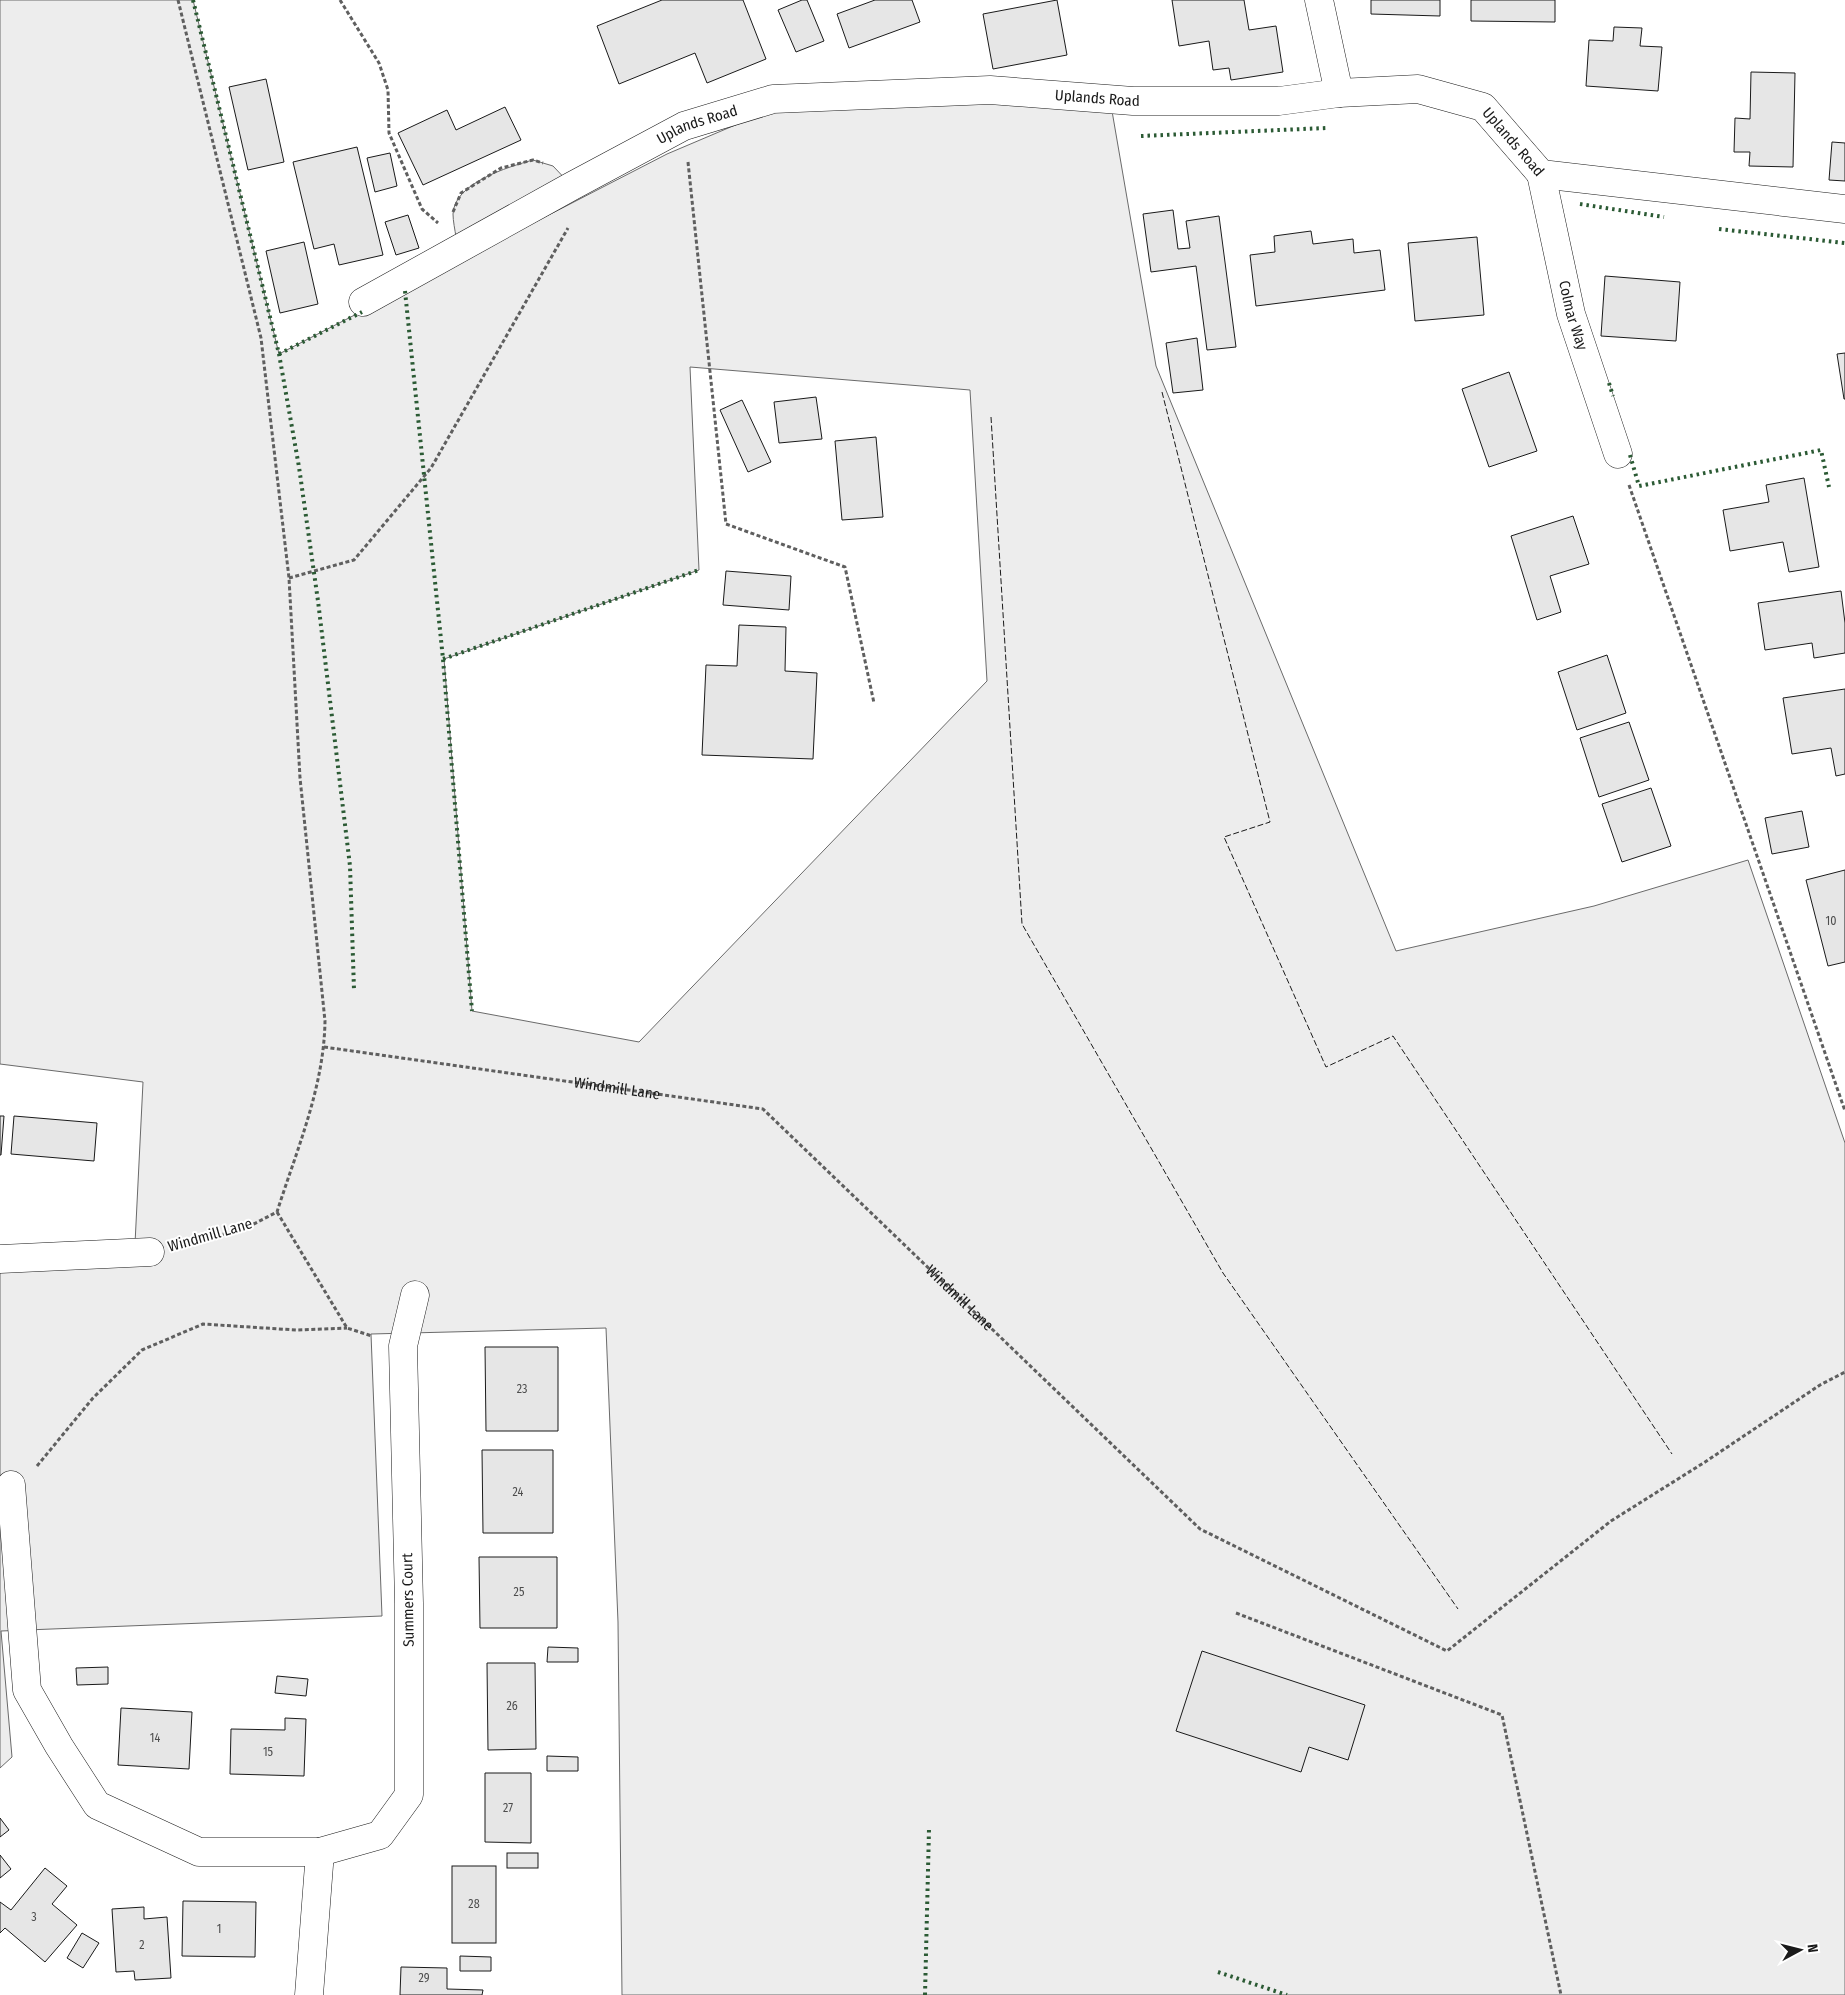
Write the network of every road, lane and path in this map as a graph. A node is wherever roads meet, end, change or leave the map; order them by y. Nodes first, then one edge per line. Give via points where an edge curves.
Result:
1 (178, 0) edge
2 (340, 0) edge
3 (1319, 0) edge
4 (1339, 93) junction
5 (684, 126) junction
6 (1541, 174) junction
7 (1845, 209) edge
8 (573, 221) dead end
9 (442, 226) dead end
10 (363, 302) dead end
11 (1618, 454) joint
12 (289, 578) junction
13 (874, 703) dead end
14 (324, 1046) junction
15 (1845, 1111) edge
16 (277, 1212) junction
17 (150, 1252) joint
18 (0, 1259) edge
19 (415, 1295) dead end
20 (347, 1328) junction
21 (403, 1346) junction
22 (1845, 1372) edge
23 (11, 1484) joint
24 (1236, 1613) dead end
25 (320, 1852) junction
26 (309, 1995) edge
27 (1561, 1995) edge

1 - 12 path via 261,338
2 - 9 path via 379,63 388,90 389,133 422,209
3 - 4 street
4 - 5 street, Uplands Road via 1279,101 1133,101 990,90 773,99
4 - 6 street, Uplands Road via 1418,89 1483,107
5 - 10 street, Uplands Road
5 - 13 path via 726,524 845,567
6 - 7 street, Uplands Road
6 - 11 street, Colmar Way via 1571,314
8 - 12 path via 431,468 354,560
11 - 15 path
12 - 14 path via 300,778
14 - 16 path via 318,1084
14 - 22 path, Windmill Lane via 763,1109 1200,1529 1446,1651 1611,1521
16 - 17 path, Windmill Lane via 244,1229
16 - 20 path
17 - 18 street, Windmill Lane
19 - 21 street, Summers Court
20 - 21 path
20 - 23 path via 296,1330 203,1324 142,1350 93,1398 31,1473
21 - 25 street, Summers Court via 409,1604 409,1795 380,1835
23 - 25 street, Summers Court via 27,1690 58,1746 97,1805 199,1852
24 - 27 path via 1502,1715
25 - 26 street

